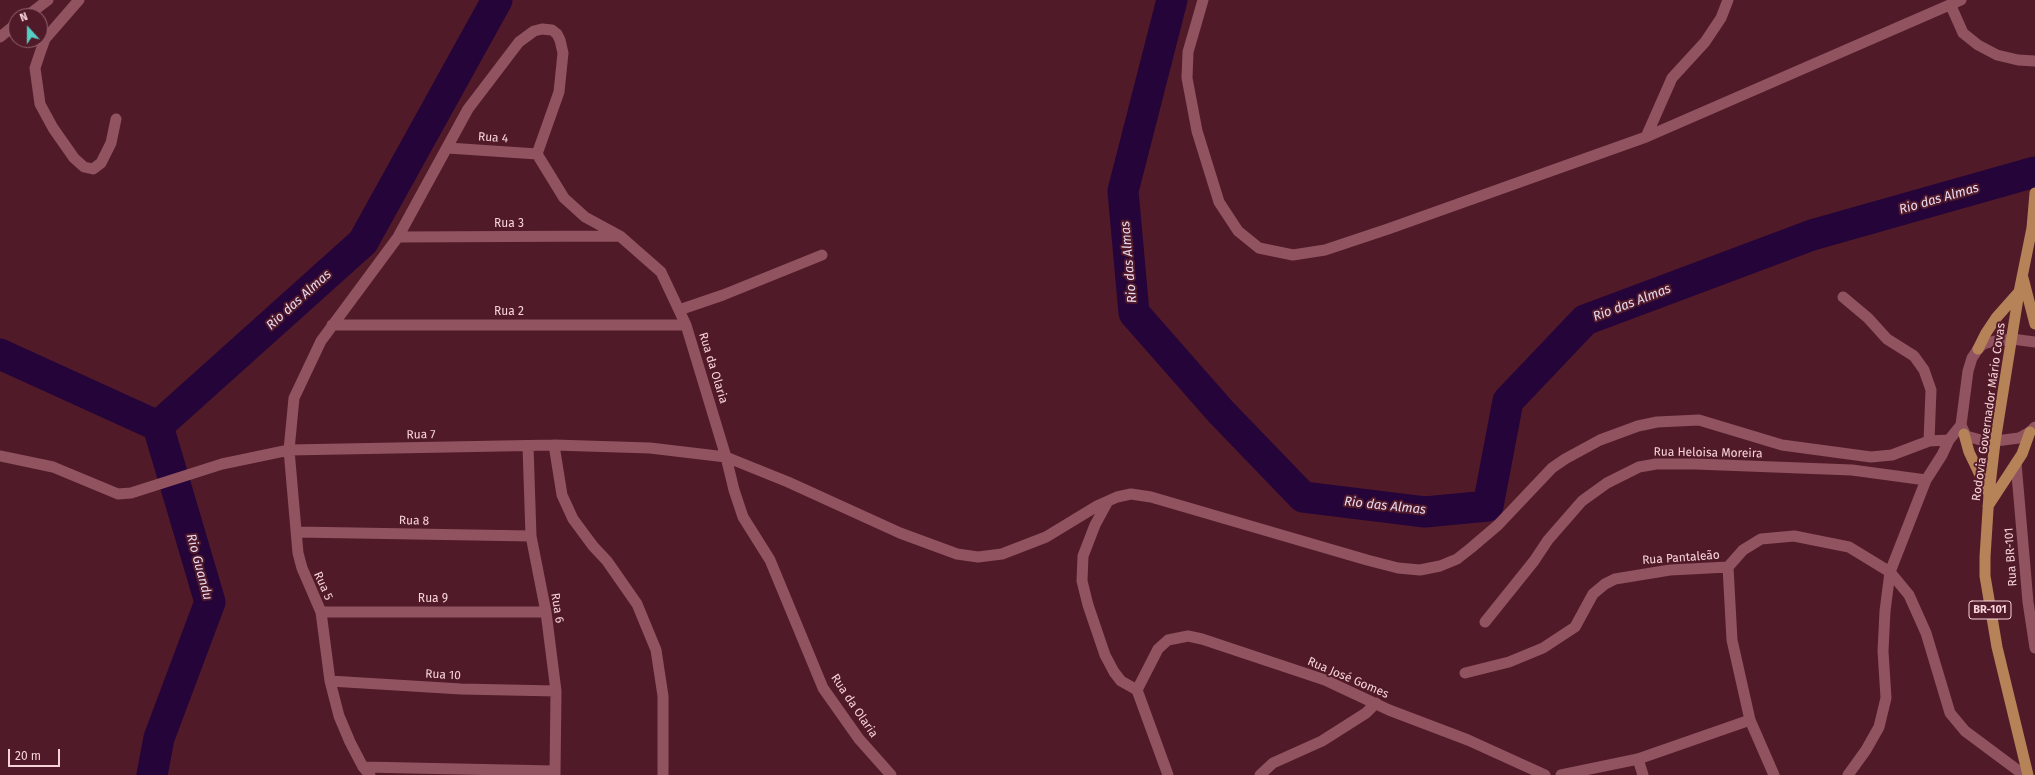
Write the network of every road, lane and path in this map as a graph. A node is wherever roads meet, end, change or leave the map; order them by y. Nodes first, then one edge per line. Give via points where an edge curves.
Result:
1 (48, 0) edge
2 (79, 0) edge
3 (1203, 0) edge
4 (1728, 0) edge
5 (1962, 0) edge
6 (1951, 6) junction
7 (37, 8) edge
8 (2035, 61) edge
9 (116, 119) dead end
10 (1646, 137) junction
11 (448, 148) junction
12 (537, 154) junction
13 (2035, 193) edge
14 (620, 236) junction
15 (398, 237) junction
16 (822, 255) dead end
17 (2022, 277) junction
18 (2019, 292) junction
19 (1843, 297) dead end
20 (679, 310) junction
21 (2035, 324) edge
22 (332, 325) junction
23 (686, 325) junction
24 (2012, 339) junction
25 (2035, 342) edge
26 (1978, 349) junction
27 (1962, 429) junction
28 (2033, 429) edge
29 (1949, 440) junction
30 (1928, 441) junction
31 (1995, 442) junction
32 (554, 445) junction
33 (528, 446) junction
34 (289, 450) junction
35 (0, 456) edge
36 (726, 457) junction
37 (2016, 463) junction
38 (1926, 480) junction
39 (1989, 494) junction
40 (1108, 501) junction
41 (1988, 506) junction
42 (297, 532) junction
43 (531, 536) junction
44 (1728, 567) junction
45 (1890, 572) junction
46 (321, 612) junction
47 (546, 612) junction
48 (1485, 622) dead end
49 (2035, 648) edge
50 (1465, 672) dead end
51 (330, 681) junction
52 (1137, 690) junction
53 (556, 691) junction
54 (1376, 703) junction
55 (1750, 720) junction
56 (1638, 759) junction
57 (366, 771) edge
58 (469, 772) edge
59 (555, 773) edge
60 (663, 775) edge
61 (891, 775) edge
62 (1168, 775) edge
63 (1260, 775) edge
64 (1545, 775) edge
65 (1561, 775) edge
66 (1643, 775) edge
67 (1774, 775) edge
68 (1848, 775) edge
69 (2024, 775) edge
70 (2028, 775) edge

1 - 7 street
2 - 9 street via 45,39 34,68 40,104 74,158 84,167 93,169 101,164 111,143
3 - 10 street via 1188,52 1187,78 1197,131 1219,202 1238,231 1259,248 1293,255 1325,250
4 - 10 street via 1721,18 1705,42 1672,78
5 - 6 street
6 - 8 street via 1963,33 1978,45 1997,55
6 - 10 street
11 - 12 street, Rua 4
11 - 12 street, Rua 5 via 468,109 519,42 534,31 542,29 552,30 562,45 559,92
11 - 15 street, Rua 5
12 - 14 street, Rua da Olaria via 564,198 585,217
13 - 17 highway, Rodovia Governador Mário Covas / BR-101 via 2032,228
14 - 15 street, Rua 3
14 - 20 street, Rua da Olaria via 661,272
15 - 22 street, Rua 5
16 - 20 street
17 - 18 highway, Rodovia Governador Mário Covas / BR-101
17 - 21 highway
18 - 24 highway, Rodovia Governador Mário Covas / BR-101
18 - 26 highway via 1996,318
19 - 30 street via 1887,339 1914,356 1924,370 1931,390
20 - 23 street, Rua da Olaria
22 - 23 street, Rua 2
22 - 34 street, Rua 5 via 294,398
23 - 36 street, Rua da Olaria
24 - 25 street
24 - 26 street via 1983,344
24 - 31 highway, Rodovia Governador Mário Covas / BR-101
26 - 27 street via 1968,371
27 - 29 street
27 - 31 street via 1980,441
27 - 39 highway via 1969,452
28 - 31 street via 2019,438
28 - 37 highway
29 - 30 street, Rua 7
29 - 38 street
30 - 40 street, Rua 7 via 1892,455 1871,457 1782,445 1699,420 1657,422 1638,426 1600,440 1565,459 1552,468 1498,525 1457,558 1440,566 1420,570 1398,568 1367,560 1151,497 1131,494
31 - 39 highway, Rodovia Governador Mário Covas / BR-101
32 - 33 street, Rua 7
32 - 36 street, Rua 7 via 650,448
32 - 60 street via 561,490 573,519 637,604 656,650 663,696
33 - 34 street, Rua 7
33 - 43 street, Rua 6
34 - 35 street, Rua 7 via 206,468 125,494 110,491 53,467
34 - 42 street, Rua 5
36 - 40 street, Rua 7 via 900,533 957,554 978,557 1002,554 1046,537 1085,512
36 - 61 street, Rua da Olaria via 744,517 770,560 823,688 859,739
37 - 41 highway
37 - 49 street, Rua BR-101 via 2028,602
38 - 45 street
38 - 48 street, Rua Heloisa Moreira via 1852,470 1696,464 1656,464 1639,467 1607,483 1582,501 1548,540
39 - 41 highway, Rodovia Governador Mário Covas / BR-101
40 - 52 street via 1083,556 1082,581 1108,661 1121,681
41 - 70 highway, Rodovia Governador Mário Covas / BR-101 via 1985,576 1989,604
42 - 43 street, Rua 8
42 - 46 street, Rua 5 via 302,568
43 - 47 street, Rua 6
44 - 45 street, Rua Pantaleão via 1743,550 1761,539 1794,536 1849,547
44 - 50 street, Rua Pantaleão via 1670,570 1615,579 1593,594 1575,627 1543,648 1509,662
44 - 55 street via 1732,640
45 - 68 street via 1883,651 1886,698 1879,727
45 - 69 street via 1908,595 1926,634 1950,713 1965,731
46 - 47 street, Rua 9
46 - 51 street, Rua 5
47 - 53 street, Rua 6
51 - 53 street, Rua 10 via 461,689
51 - 57 street, Rua 5 via 339,716
52 - 54 street, Rua José Gomes via 1158,649 1168,640 1188,636 1325,680
52 - 62 street
53 - 59 street, Rua 6
54 - 63 street via 1366,713 1332,734 1272,763
54 - 64 street, Rua José Gomes via 1430,727 1468,740
55 - 56 street
55 - 67 street
56 - 65 street
56 - 66 street
57 - 58 street
58 - 59 street

